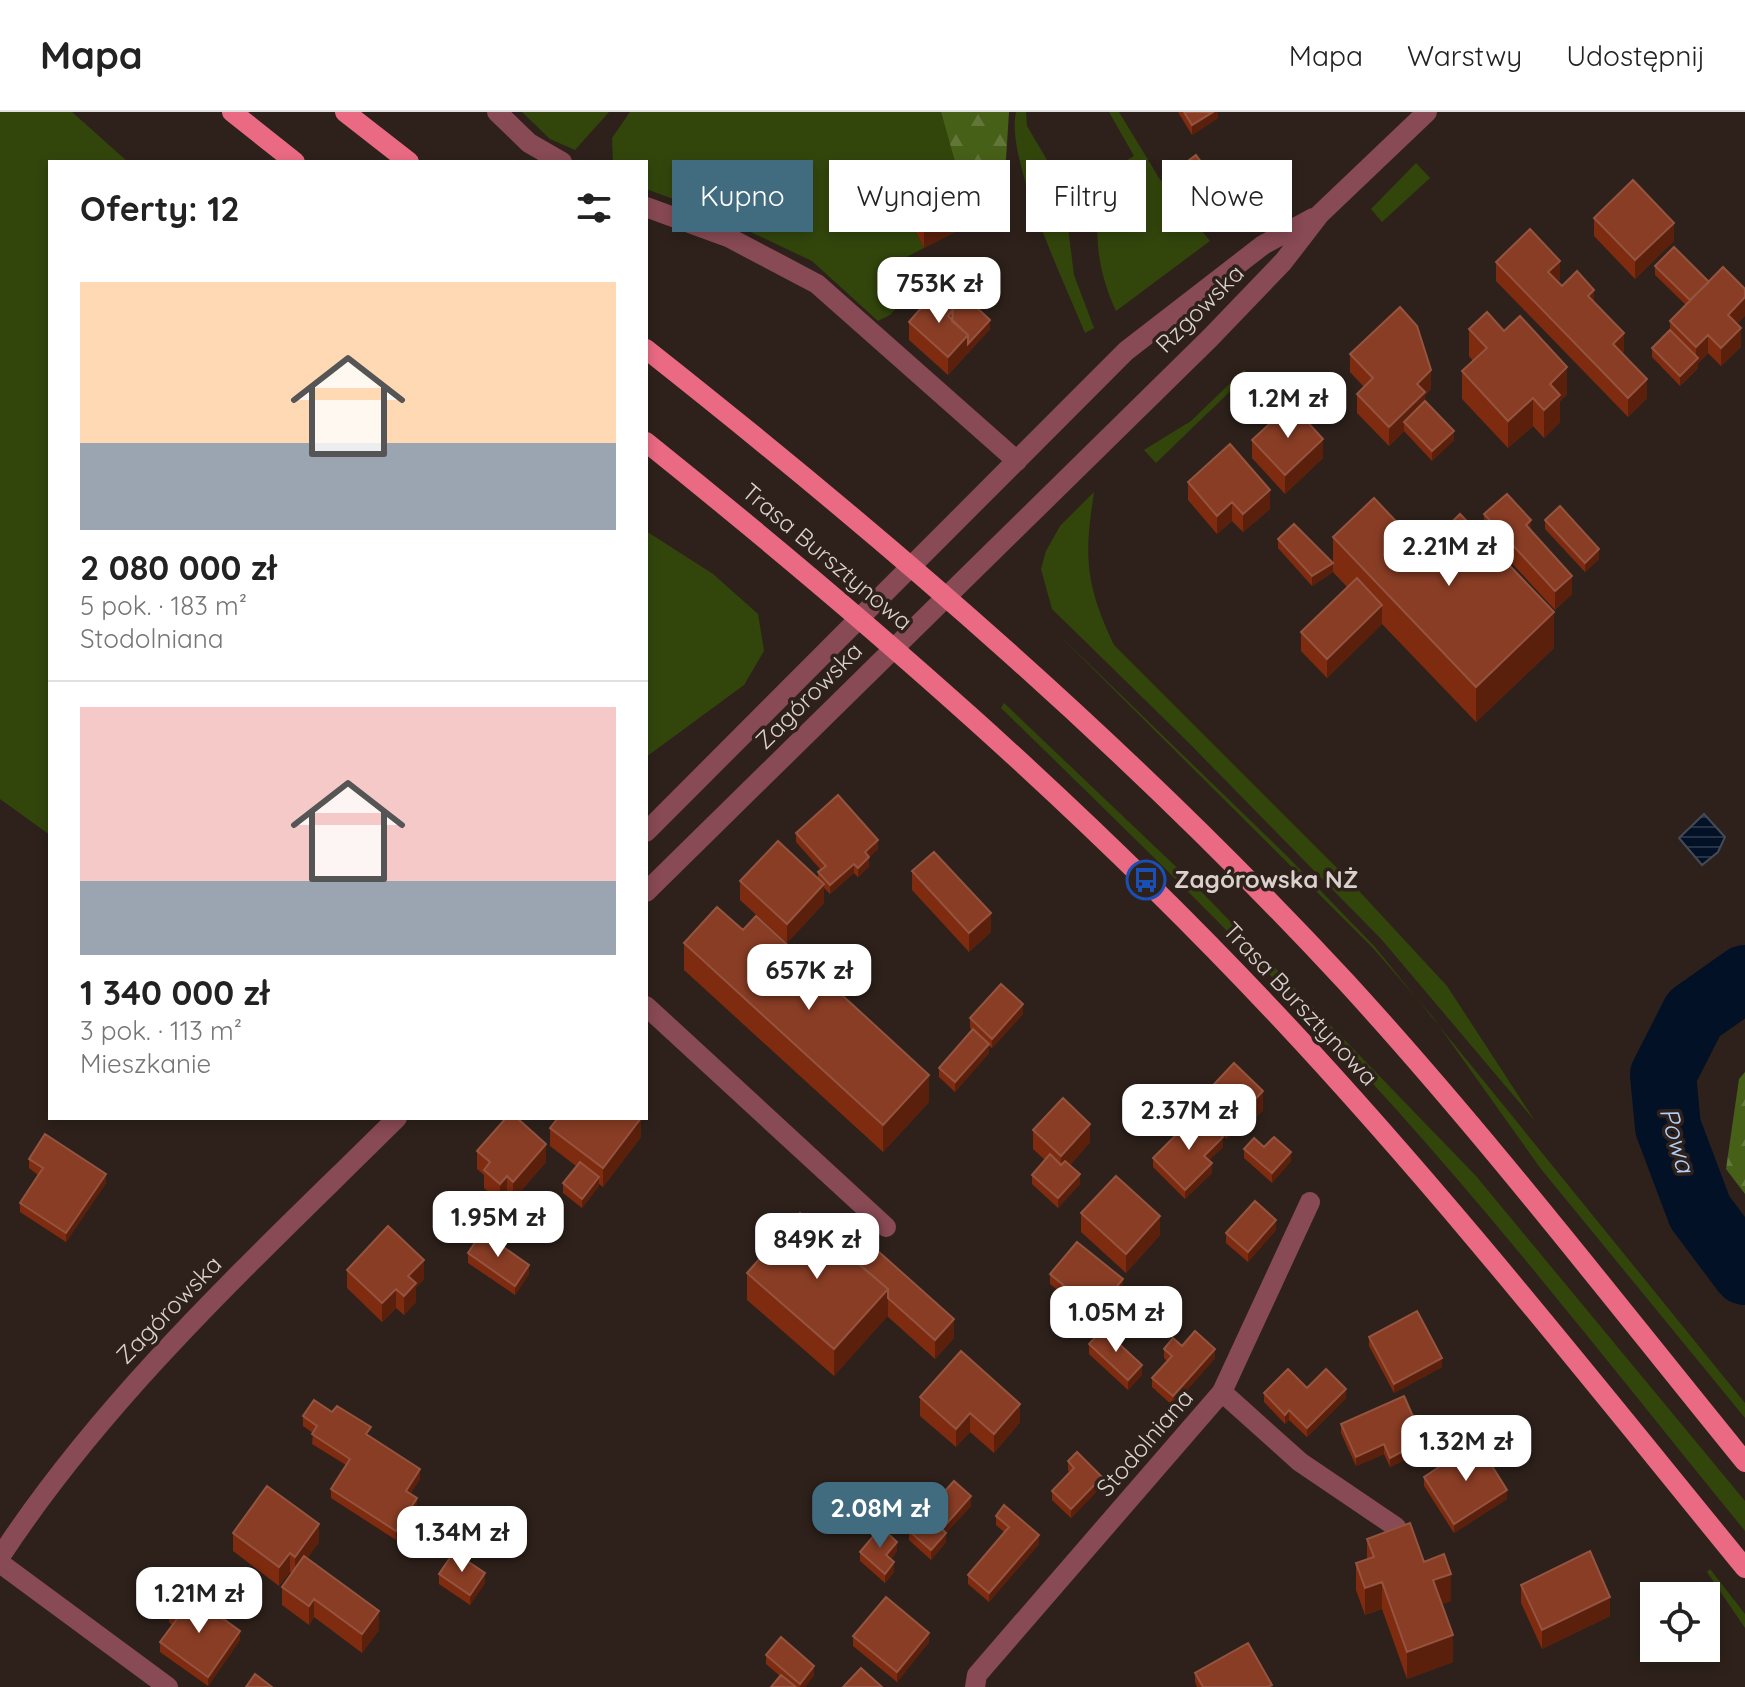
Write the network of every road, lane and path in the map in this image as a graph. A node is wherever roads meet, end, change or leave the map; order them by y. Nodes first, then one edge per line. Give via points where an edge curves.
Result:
1 (232, 112) edge
2 (345, 112) edge
3 (497, 112) edge
4 (1427, 112) edge
5 (292, 160) edge
6 (406, 160) edge
7 (559, 160) edge
8 (648, 208) edge
9 (1320, 214) junction
10 (648, 351) edge
11 (1080, 399) joint
12 (1110, 435) joint
13 (648, 444) edge
14 (1017, 461) junction
15 (912, 566) junction
16 (947, 596) junction
17 (861, 617) junction
18 (895, 647) junction
19 (648, 830) edge
20 (648, 890) edge
21 (648, 1008) edge
22 (395, 1120) edge
23 (1310, 1202) dead end
24 (886, 1227) dead end
25 (1222, 1392) junction
26 (1745, 1462) edge
27 (1396, 1527) edge
28 (0, 1560) edge
29 (1745, 1568) edge
30 (168, 1687) edge
31 (975, 1687) edge

1 - 5 main road
2 - 6 main road
3 - 7 street via 529,143
4 - 9 street, Rzgowska
8 - 14 street via 728,237 817,284
9 - 11 street, Rzgowska via 1263,245 1208,285 1126,351
9 - 12 street, Rzgowska via 1283,262
10 - 15 main road, Trasa Bursztynowa
11 - 14 street, Zagórowska
12 - 16 street, Zagórowska
13 - 17 main road, Trasa Bursztynowa
14 - 15 street, Zagórowska
15 - 16 main road, Trasa Bursztynowa
15 - 17 street, Zagórowska
16 - 18 street, Zagórowska
16 - 26 main road, Trasa Bursztynowa via 1143,776 1348,984
17 - 18 main road, Trasa Bursztynowa
17 - 19 street, Zagórowska
18 - 20 street, Zagórowska
18 - 29 main road, Trasa Bursztynowa via 1045,782 1279,1017 1492,1258
21 - 24 street
22 - 28 street, Zagórowska via 113,1406 42,1494
23 - 25 street, Stodolniana
25 - 27 street via 1300,1462
25 - 31 street, Stodolniana via 977,1675
28 - 30 street

